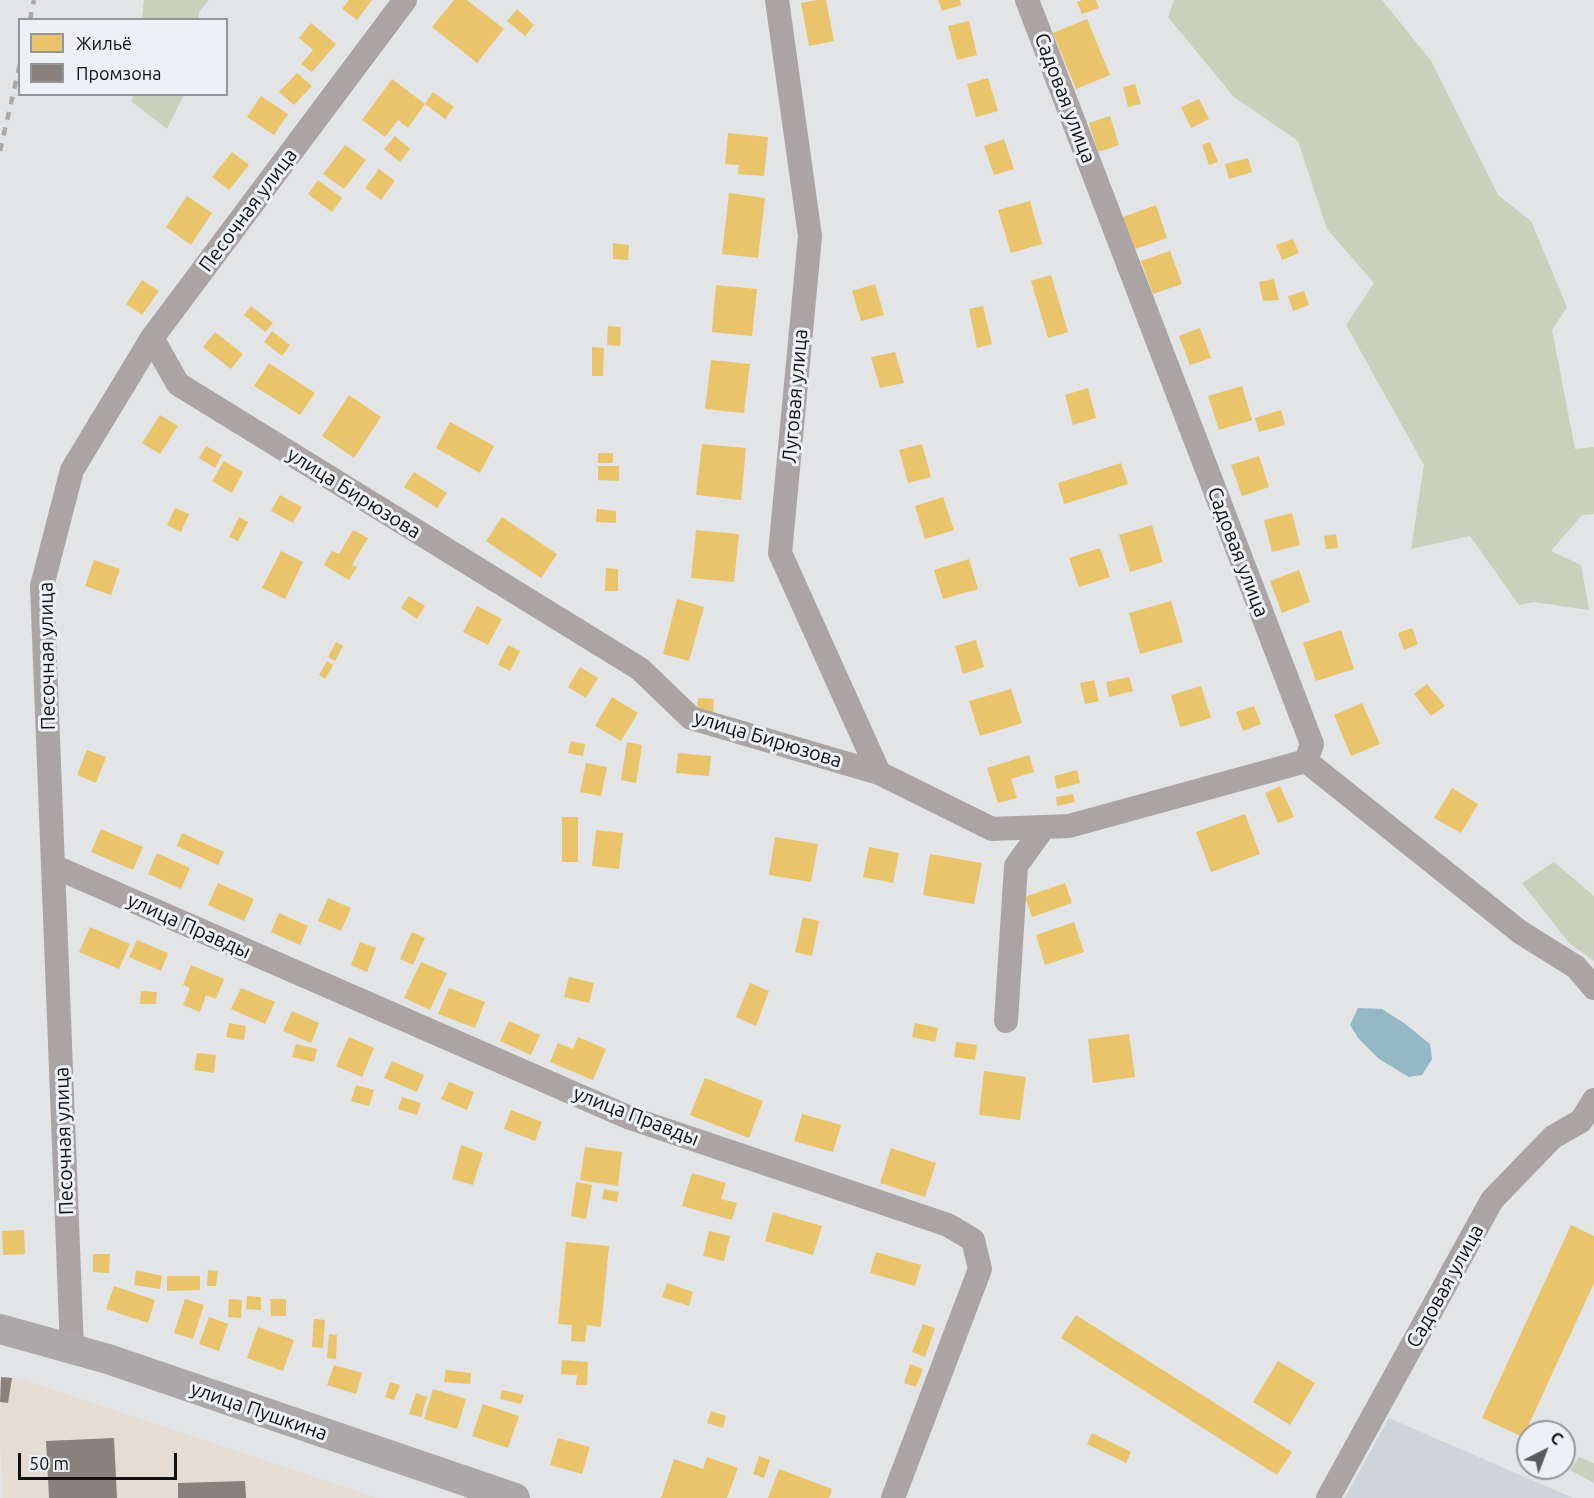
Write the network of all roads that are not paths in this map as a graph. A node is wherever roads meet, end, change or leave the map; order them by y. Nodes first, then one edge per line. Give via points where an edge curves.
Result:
1 (405, 0) edge
2 (777, 0) edge
3 (1027, 0) edge
4 (152, 338) junction
5 (1306, 761) junction
6 (879, 773) junction
7 (1044, 827) junction
8 (53, 866) junction
9 (1594, 988) edge
10 (1006, 1021) dead end
11 (1594, 1100) edge
12 (0, 1329) edge
13 (72, 1349) junction
14 (515, 1498) edge
15 (893, 1498) edge
16 (1328, 1498) edge

1 - 4 street, Песочная улица
2 - 6 street, Луговая улица via 810,236 780,553
3 - 5 street, Садовая улица via 1312,744
4 - 6 street, улица Бирюзова via 178,384 640,669 691,718
4 - 8 street, Песочная улица via 72,470 42,586
5 - 7 street, улица Бирюзова via 1069,826
5 - 9 street via 1520,932 1576,967
6 - 7 street, улица Бирюзова via 992,829
7 - 10 street via 1016,866
8 - 13 street, Песочная улица
8 - 15 street, улица Правды via 630,1118 948,1225 973,1240 980,1269
11 - 16 street, Садовая улица via 1581,1121 1553,1137 1492,1200
12 - 13 main road, улица Пушкина
13 - 14 main road, улица Пушкина

